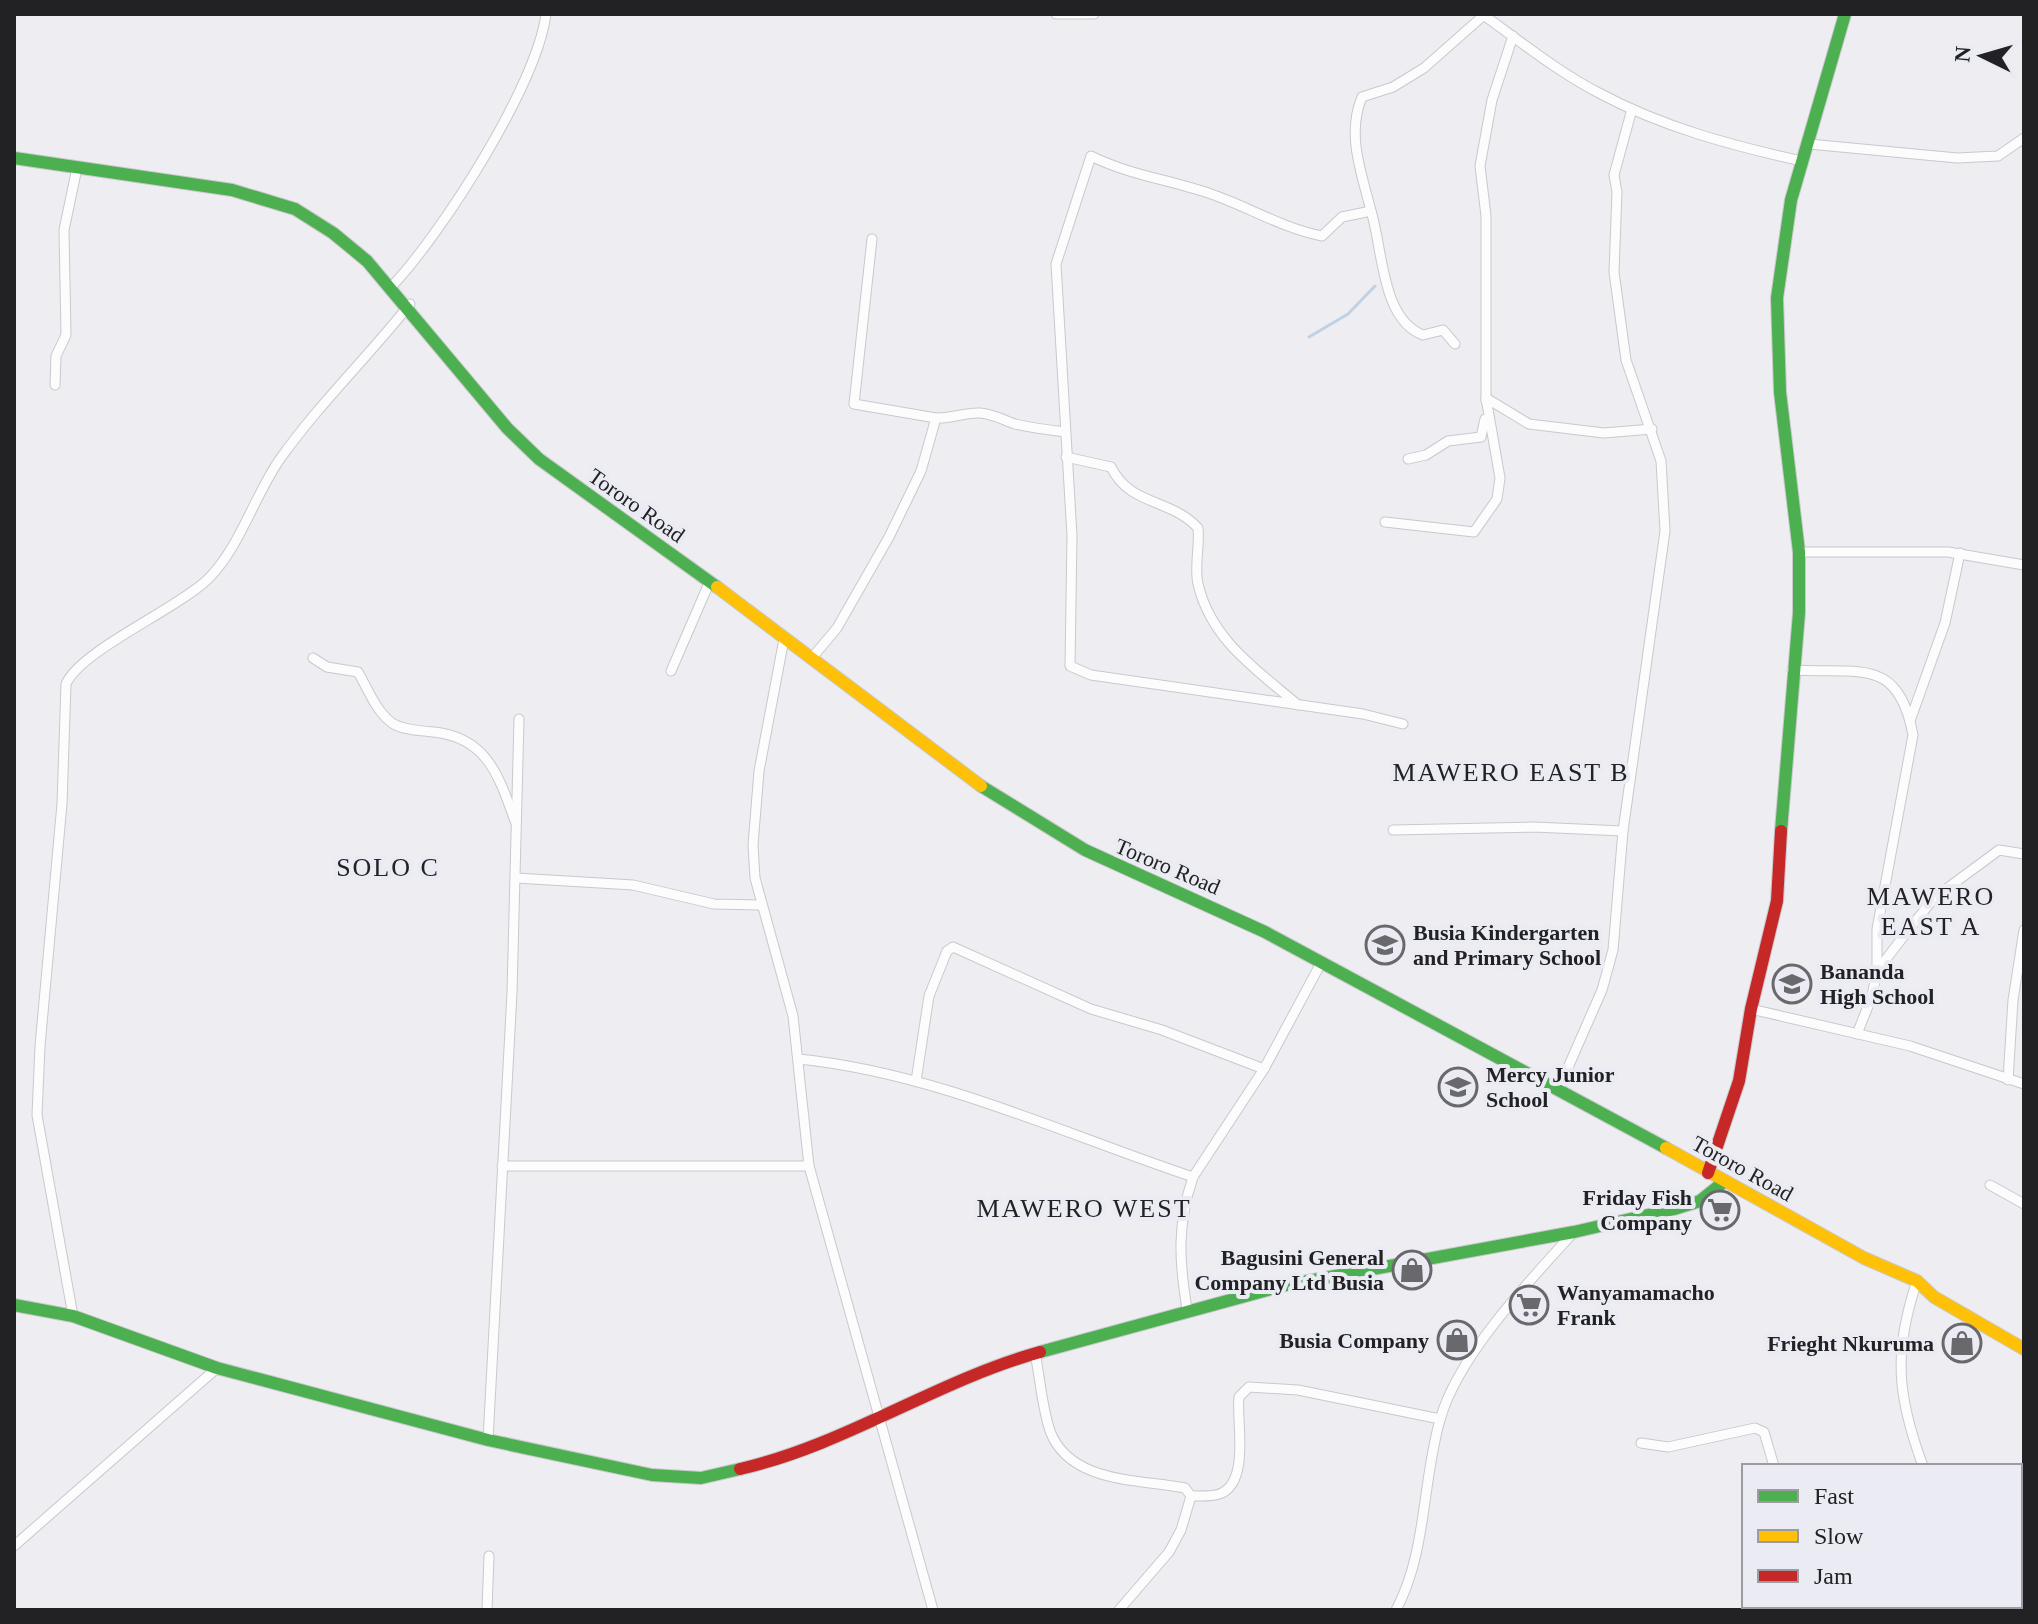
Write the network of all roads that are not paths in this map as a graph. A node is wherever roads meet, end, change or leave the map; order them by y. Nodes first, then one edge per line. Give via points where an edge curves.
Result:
1 (546, 14) edge
2 (1056, 14) edge
3 (1094, 14) edge
4 (1845, 14) edge
5 (1483, 15) edge
6 (1513, 36) junction
7 (1632, 109) junction
8 (2024, 140) edge
9 (1809, 144) junction
10 (14, 158) edge
11 (1802, 161) junction
12 (77, 168) junction
13 (1371, 211) junction
14 (872, 239) dead end
15 (393, 285) junction
16 (410, 304) junction
17 (1455, 344) dead end
18 (55, 385) dead end
19 (1486, 398) junction
20 (936, 418) junction
21 (1652, 429) junction
22 (1065, 432) junction
23 (1066, 457) junction
24 (1408, 459) dead end
25 (1385, 522) dead end
26 (1799, 552) junction
27 (1960, 553) junction
28 (2024, 565) edge
29 (710, 581) junction
30 (784, 639) junction
31 (313, 658) dead end
32 (811, 659) junction
33 (1792, 670) junction
34 (671, 671) dead end
35 (1298, 705) junction
36 (519, 719) dead end
37 (1910, 721) junction
38 (1403, 724) dead end
39 (518, 828) junction
40 (1393, 830) dead end
41 (1623, 831) junction
42 (2024, 854) edge
43 (516, 878) junction
44 (760, 905) junction
45 (2024, 930) edge
46 (1321, 963) junction
47 (1877, 971) junction
48 (1751, 1009) junction
49 (1857, 1034) junction
50 (799, 1059) junction
51 (1264, 1069) junction
52 (2008, 1080) junction
53 (916, 1081) junction
54 (2024, 1084) edge
55 (1559, 1088) junction
56 (502, 1166) junction
57 (809, 1166) junction
58 (1708, 1173) junction
59 (1193, 1177) junction
60 (1725, 1181) junction
61 (1990, 1185) dead end
62 (2024, 1204) edge
63 (1574, 1232) junction
64 (1917, 1281) junction
65 (14, 1305) edge
66 (1187, 1309) junction
67 (73, 1316) junction
68 (2024, 1349) edge
69 (1035, 1353) junction
70 (217, 1368) junction
71 (878, 1418) junction
72 (1440, 1419) junction
73 (488, 1440) junction
74 (1641, 1443) dead end
75 (1773, 1464) edge
76 (1922, 1464) edge
77 (1191, 1496) junction
78 (14, 1546) edge
79 (489, 1556) dead end
80 (487, 1610) edge
81 (933, 1610) edge
82 (1119, 1610) edge
83 (1396, 1610) edge

1 - 15 street via 521,82 485,154 422,254
2 - 3 street
4 - 9 main road
5 - 6 street
5 - 13 street via 1424,68 1393,87 1362,97 1354,144
6 - 7 street
6 - 19 street via 1492,100 1480,166 1486,216
7 - 11 street via 1727,144
7 - 21 street via 1614,175 1614,272 1626,360
8 - 9 street via 1998,156 1957,158
9 - 11 main road
10 - 12 main road, Tororo Road
11 - 26 main road via 1781,252 1777,298 1780,392
12 - 15 main road, Tororo Road via 258,195 291,206 346,242
12 - 18 street via 66,210 66,335 56,356
13 - 17 street via 1382,275 1405,326 1423,335 1443,330
13 - 22 street via 1342,217 1322,236 1091,156 1056,264
14 - 20 street via 854,404
15 - 16 main road, Tororo Road
16 - 29 main road, Tororo Road via 467,381 535,455
16 - 67 street via 280,459 211,577 91,655 66,684 62,804 37,1115
19 - 21 street via 1529,424 1604,433
19 - 24 street via 1481,437 1448,441
19 - 25 street via 1500,478 1497,499 1480,528 1474,532
20 - 22 street via 975,413
20 - 32 street via 921,471 889,537 837,628
21 - 41 street via 1661,461 1665,531
22 - 23 street
23 - 35 street via 1111,467 1119,483 1138,497 1161,504 1198,528 1197,581 1215,627 1229,646
23 - 35 street via 1072,536 1070,666 1091,675
26 - 27 street
26 - 33 main road
27 - 28 street
27 - 37 street via 1945,623
29 - 30 main road, Tororo Road
29 - 34 street
30 - 32 main road, Tororo Road
30 - 44 street via 756,808 752,855
31 - 39 street via 327,667 358,672 375,705 394,725 447,733 482,752 497,769
32 - 46 main road, Tororo Road via 1056,835
33 - 37 street via 1884,677 1901,693
33 - 48 main road via 1777,901
35 - 38 street
36 - 39 street
37 - 47 street via 1913,735 1877,929
39 - 43 street
40 - 41 street
41 - 55 street via 1610,965
42 - 47 street via 1999,850 1965,872 1934,898
43 - 44 street via 633,885 714,904
43 - 56 street
44 - 50 street via 786,986
45 - 52 street
46 - 51 street
46 - 55 main road, Tororo Road
47 - 49 street
48 - 49 street
48 - 58 main road via 1732,1111
49 - 52 street via 1974,1065
50 - 53 street
50 - 57 street
51 - 53 street via 1091,1009 953,947 929,996
51 - 59 street
52 - 54 street
53 - 59 street
55 - 58 main road, Tororo Road
56 - 57 street
56 - 73 street
57 - 71 street
58 - 60 main road, Tororo Road
59 - 66 street via 1184,1203 1179,1255
60 - 63 main road via 1690,1205
60 - 64 main road, Tororo Road via 1864,1258
61 - 62 street
63 - 66 main road via 1286,1285
63 - 72 street via 1515,1296 1457,1380
64 - 68 main road, Tororo Road via 1934,1297
64 - 76 street via 1903,1321 1898,1372
65 - 67 main road
66 - 69 main road
67 - 70 main road
69 - 71 main road via 961,1379
69 - 77 street via 1050,1430 1065,1454 1117,1478 1185,1488
70 - 73 main road
70 - 78 street
71 - 73 main road via 767,1463 701,1478 652,1475
71 - 81 street
72 - 77 street via 1298,1390 1249,1387 1239,1397 1242,1444 1228,1489
72 - 83 street via 1414,1559
74 - 75 street via 1668,1447 1755,1428 1764,1432
77 - 82 street via 1169,1552
79 - 80 street

